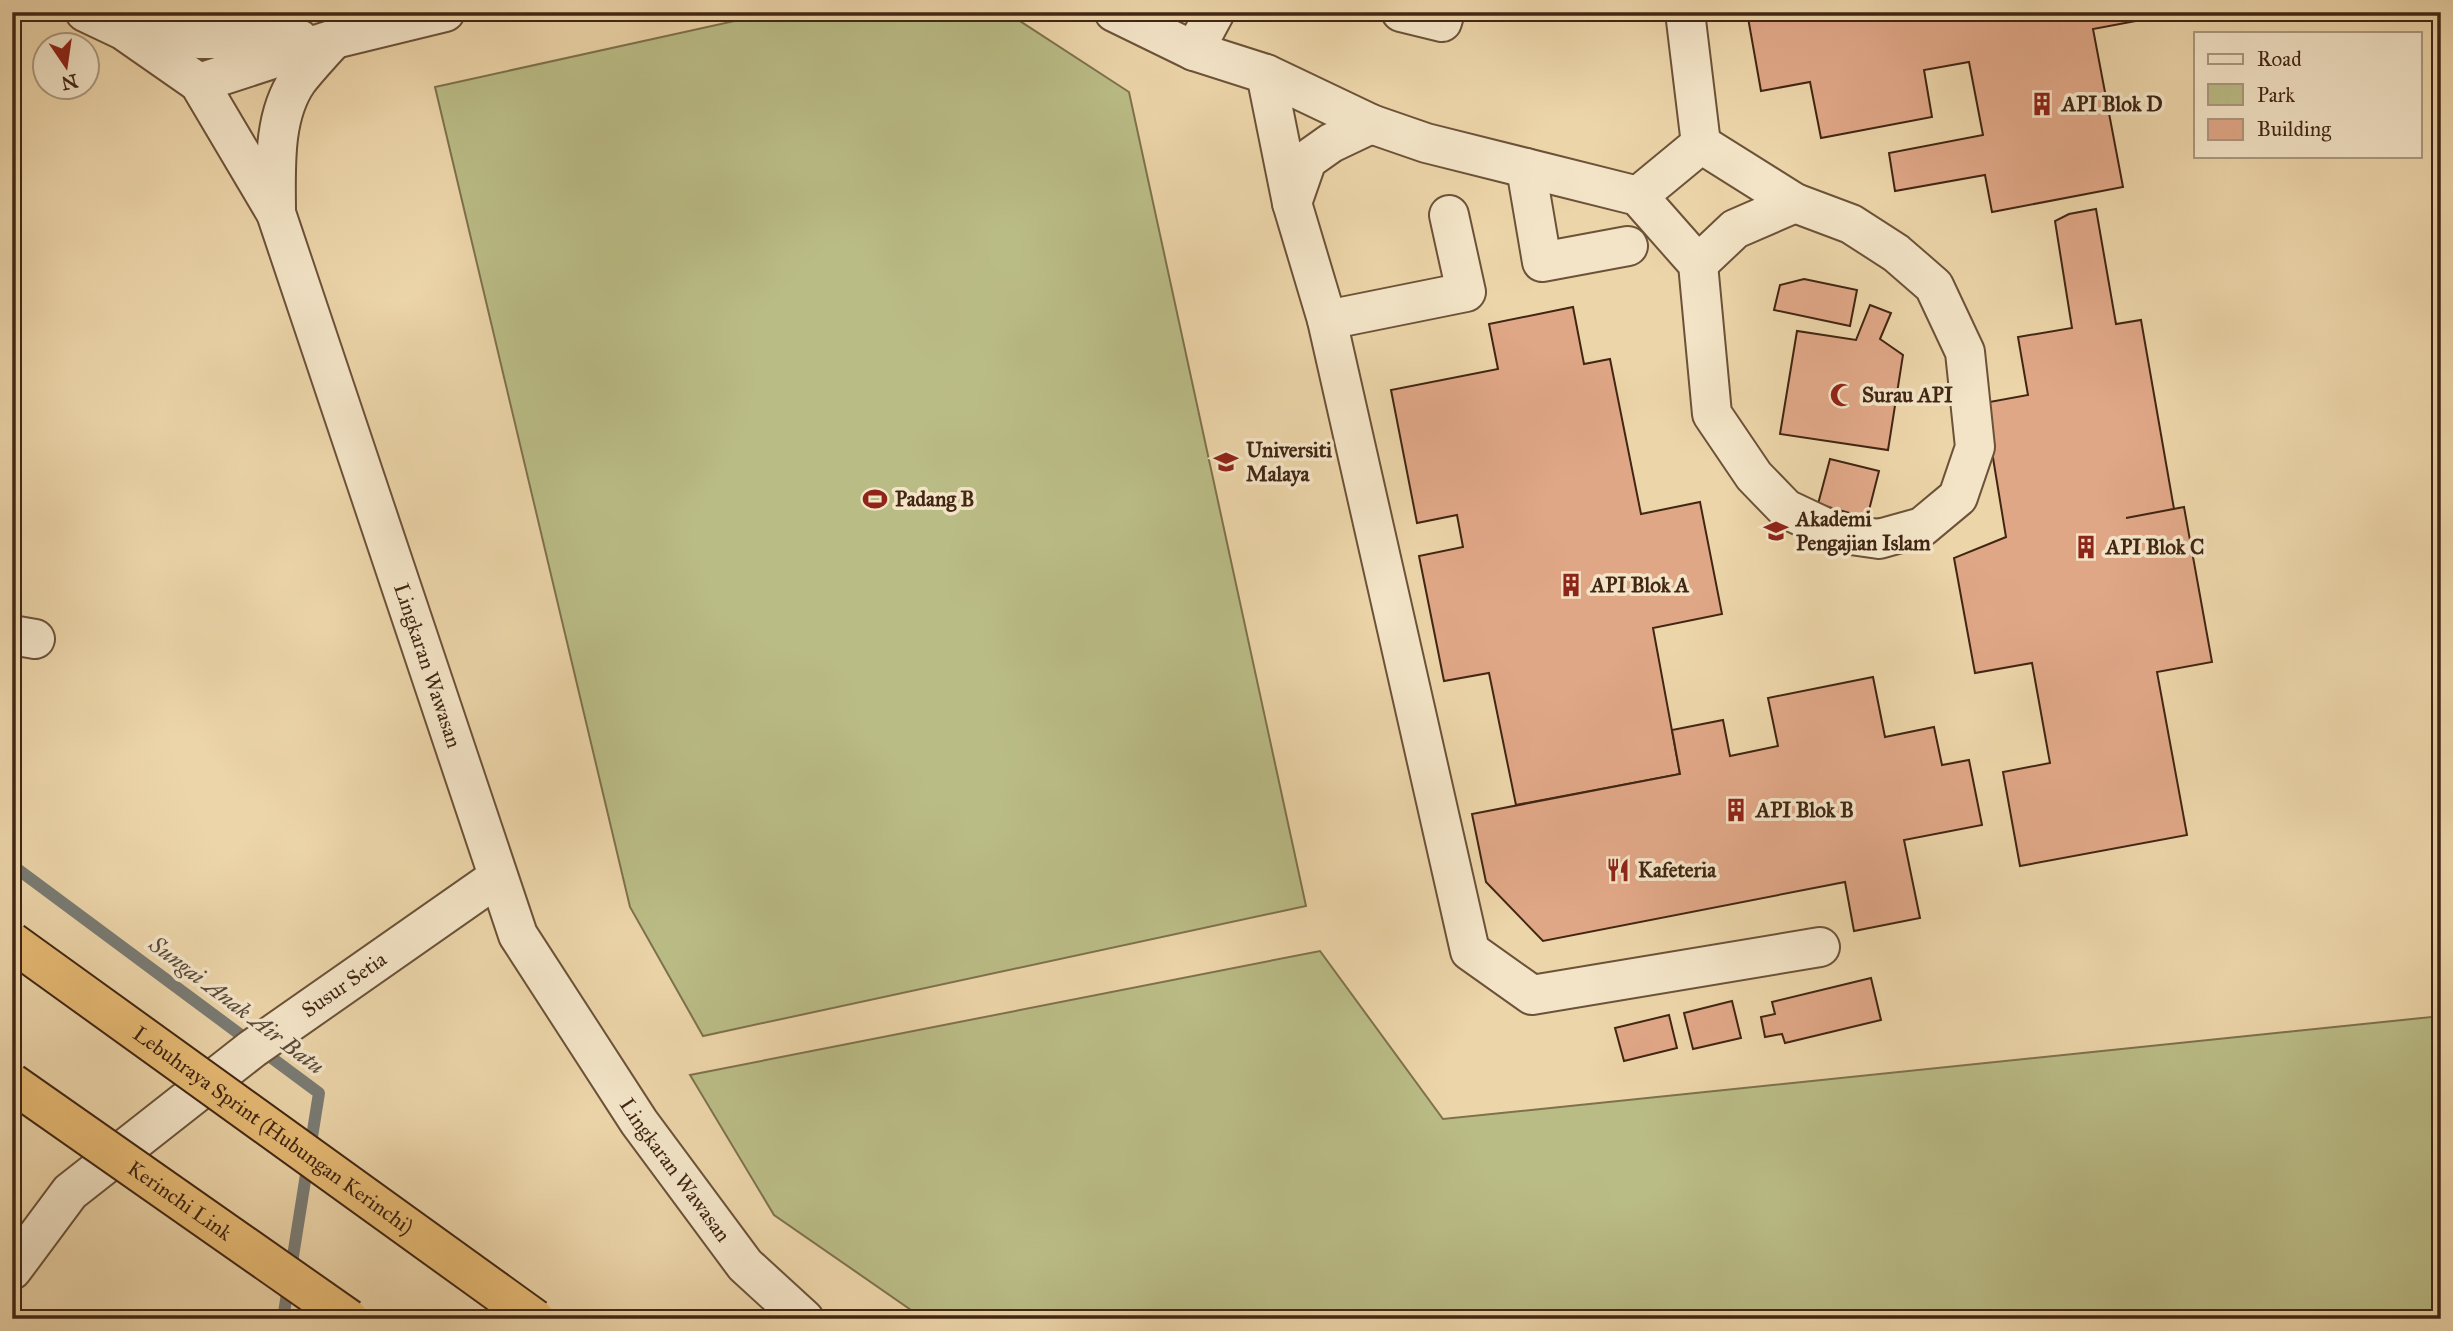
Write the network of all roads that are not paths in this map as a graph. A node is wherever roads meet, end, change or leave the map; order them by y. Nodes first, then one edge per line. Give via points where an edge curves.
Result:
1 (85, 12) edge
2 (445, 12) edge
3 (1114, 12) edge
4 (1215, 12) edge
5 (1401, 12) edge
6 (1445, 12) edge
7 (1685, 12) edge
8 (123, 30) junction
9 (334, 38) junction
10 (1194, 51) junction
11 (1265, 74) junction
12 (199, 83) junction
13 (1371, 124) junction
14 (1701, 144) junction
15 (1526, 168) junction
16 (1638, 197) junction
17 (1795, 202) junction
18 (1292, 203) junction
19 (276, 213) junction
20 (1449, 215) dead end
21 (1628, 246) dead end
22 (1698, 264) junction
23 (1328, 320) junction
24 (498, 877) junction
25 (12, 942) edge
26 (1820, 947) dead end
27 (12, 1083) edge
28 (12, 1270) edge
29 (349, 1319) edge
30 (535, 1319) edge
31 (804, 1319) edge

1 - 8 street, Lingkaran Wawasan
2 - 9 street
3 - 10 street
4 - 10 street
5 - 6 street via 1442,22
7 - 14 street
8 - 9 street via 198,39
8 - 12 street, Lingkaran Wawasan
9 - 12 street
9 - 19 street via 297,82 282,112
10 - 11 street
11 - 13 street
11 - 18 street
12 - 19 street, Lingkaran Wawasan
13 - 15 street
13 - 18 street via 1307,160
14 - 16 street
14 - 17 street
15 - 16 street
15 - 21 street via 1542,262
16 - 22 street
17 - 22 street via 1735,229
17 - 22 street via 1851,225 1896,253 1934,286 1965,352 1975,447 1958,497 1922,527 1879,539 1837,533 1786,509 1754,476 1712,414
18 - 23 street
19 - 24 street, Lingkaran Wawasan
20 - 23 street via 1466,292
23 - 26 street via 1470,951 1532,995
24 - 28 street, Susur Setia via 266,1039 70,1192
24 - 31 street, Lingkaran Wawasan via 519,934 639,1122 745,1265
25 - 30 highway, Lebuhraya Sprint (Hubungan Kerinchi), bridge
27 - 29 highway, Kerinchi Link, bridge

